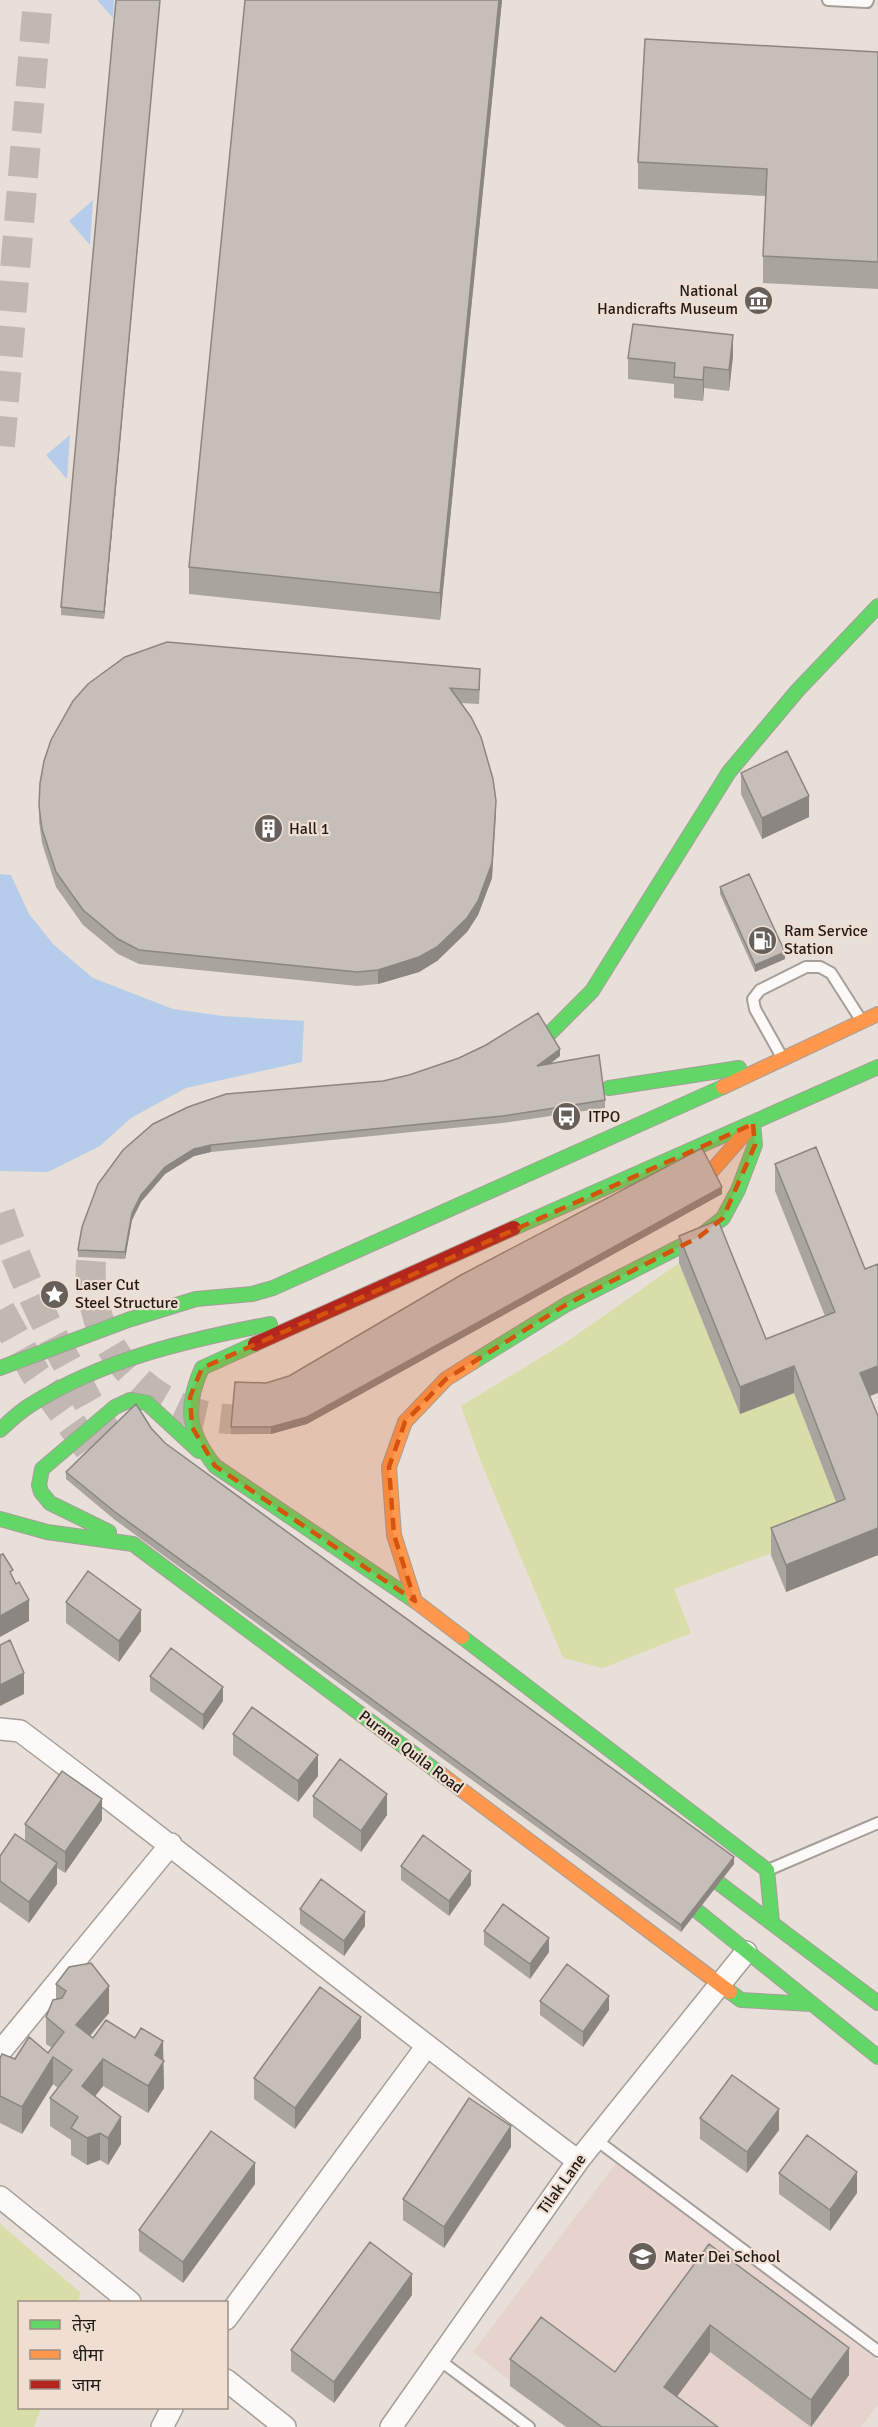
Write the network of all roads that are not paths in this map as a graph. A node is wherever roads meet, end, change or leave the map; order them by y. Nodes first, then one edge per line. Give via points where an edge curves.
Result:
1 (828, 0) edge
2 (868, 0) edge
3 (878, 606) edge
4 (878, 1014) edge
5 (862, 1022) junction
6 (780, 1061) junction
7 (504, 1066) edge
8 (878, 1067) edge
9 (609, 1088) dead end
10 (753, 1124) junction
11 (709, 1174) edge
12 (317, 1315) junction
13 (0, 1368) edge
14 (0, 1430) edge
15 (215, 1466) junction
16 (0, 1519) edge
17 (133, 1544) junction
18 (415, 1600) junction
19 (0, 1729) edge
20 (878, 1824) edge
21 (171, 1844) junction
22 (767, 1870) junction
23 (716, 1881) edge
24 (696, 1910) edge
25 (772, 1922) junction
26 (746, 1952) junction
27 (720, 1984) junction
28 (878, 2003) edge
29 (811, 2004) junction
30 (426, 2047) junction
31 (0, 2052) edge
32 (878, 2057) edge
33 (595, 2139) junction
34 (578, 2161) junction
35 (0, 2197) edge
36 (129, 2301) edge
37 (228, 2316) edge
38 (878, 2351) edge
39 (438, 2359) junction
40 (228, 2382) edge
41 (171, 2409) edge
42 (162, 2427) edge
43 (285, 2427) edge
44 (391, 2427) edge
45 (529, 2427) edge

1 - 2 lane
3 - 7 main road via 729,772 592,992 549,1034
4 - 5 main road
5 - 6 main road
5 - 6 lane via 831,973 820,967 806,967 760,990 753,999
6 - 9 main road
6 - 13 main road via 273,1288 196,1299
8 - 10 main road
10 - 11 main road
10 - 12 main road
10 - 18 main road via 755,1145 723,1218 699,1237 567,1304 446,1379 405,1422 388,1467 394,1535
12 - 14 main road via 153,1351 97,1370 32,1404
12 - 15 main road via 202,1368 193,1389 190,1412 196,1442
15 - 17 main road via 152,1407 135,1399 120,1402 42,1469 39,1485 50,1503
15 - 18 main road
16 - 17 main road, Purana Quila Road via 47,1532
17 - 27 main road, Purana Quila Road
18 - 22 main road
19 - 21 street via 20,1731
20 - 22 lane
21 - 30 street
21 - 31 street
22 - 25 main road
23 - 25 main road
24 - 26 main road
25 - 28 main road
26 - 27 street, Tilak Lane
26 - 29 main road
27 - 29 main road, Purana Quila Road via 741,2000
27 - 33 street, Tilak Lane
29 - 32 main road
30 - 34 street
30 - 37 street
33 - 34 street, Tilak Lane
33 - 38 lane
34 - 39 street, Tilak Lane
35 - 36 street
39 - 44 street, Tilak Lane
39 - 45 lane
40 - 43 street
41 - 42 street

